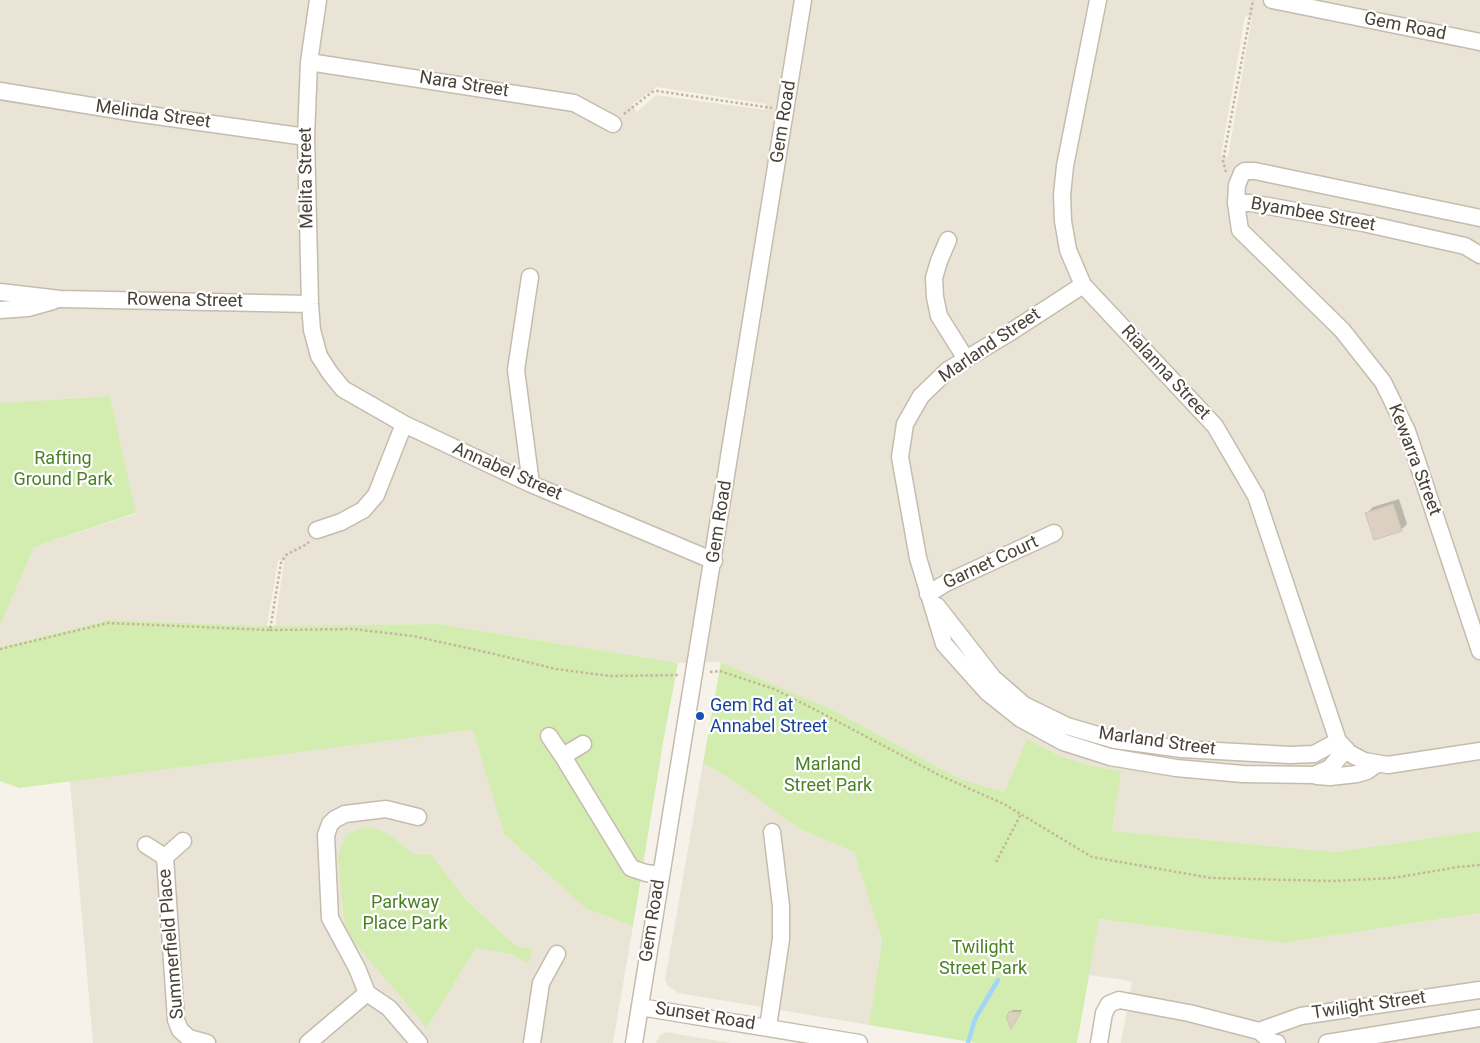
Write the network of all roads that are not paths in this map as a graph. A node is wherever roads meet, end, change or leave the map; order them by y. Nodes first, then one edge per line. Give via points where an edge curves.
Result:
1 (318, 0) edge
2 (804, 0) edge
3 (1098, 0) edge
4 (1272, 0) edge
5 (1480, 42) edge
6 (309, 62) junction
7 (0, 91) edge
8 (613, 124) road end
9 (306, 137) junction
10 (1236, 202) junction
11 (1480, 218) edge
12 (948, 240) dead end
13 (1480, 255) edge
14 (530, 277) dead end
15 (1083, 285) junction
16 (0, 292) edge
17 (60, 299) junction
18 (310, 304) junction
19 (0, 310) edge
20 (319, 356) joint
21 (966, 360) junction
22 (404, 424) junction
23 (531, 484) junction
24 (318, 530) road end
25 (1054, 533) dead end
26 (714, 561) junction
27 (928, 594) junction
28 (1480, 651) edge
29 (549, 736) dead end
30 (583, 744) dead end
31 (1342, 745) junction
32 (1480, 751) edge
33 (563, 756) junction
34 (1377, 764) junction
35 (1314, 775) junction
36 (418, 817) dead end
37 (772, 832) dead end
38 (183, 841) dead end
39 (146, 845) dead end
40 (165, 857) junction
41 (660, 875) junction
42 (557, 954) dead end
43 (1480, 990) edge
44 (367, 993) junction
45 (640, 1007) junction
46 (1480, 1018) edge
47 (768, 1027) junction
48 (1260, 1037) edge
49 (207, 1043) edge
50 (308, 1043) edge
51 (419, 1043) edge
52 (532, 1043) edge
53 (634, 1043) edge
54 (859, 1043) edge
55 (1099, 1043) edge
56 (1277, 1043) edge
57 (1326, 1043) edge

1 - 6 street, Melita Street
2 - 26 street, Gem Road
3 - 15 street, Rialanna Street via 1062,195 1068,250
4 - 5 street, Gem Road
6 - 8 street, Nara Street via 574,103
6 - 9 street, Melita Street
7 - 9 street, Melinda Street
9 - 18 street, Melita Street
10 - 11 street, Byambee Street via 1242,173 1255,171
10 - 13 street, Byambee Street via 1363,223 1465,246
10 - 28 street, Kewarra Street via 1240,230 1342,330 1382,382 1407,431
12 - 21 street via 934,278 935,297 939,316
14 - 23 street via 516,370
15 - 21 street, Marland Street
15 - 31 street, Rialanna Street via 1216,426 1256,496
16 - 17 street, Rowena Street
17 - 18 street, Rowena Street
17 - 19 street, Rowena Street via 28,308
18 - 20 street, Melita Street
20 - 22 street, Annabel Street via 343,389
21 - 27 street, Marland Street via 948,370 921,396 904,432 900,458 918,558
22 - 23 street, Annabel Street
22 - 24 street via 376,495 363,510
23 - 26 street, Annabel Street
25 - 27 street, Garnet Court via 946,582
26 - 41 street, Gem Road
27 - 31 street, Marland Street via 993,678 1024,705 1067,726 1115,740 1182,749 1314,754
27 - 35 street, Marland Street via 944,644 987,692 1021,720 1063,742 1110,757 1176,768 1243,774
29 - 33 street
30 - 33 street
31 - 34 street, Marland Street via 1364,761
31 - 35 street via 1330,768
32 - 34 street, Marland Street
33 - 41 street via 630,868
34 - 35 street, Marland Street via 1357,774
36 - 44 street via 386,809 345,814 330,824 326,836 330,918
37 - 47 street via 781,906 781,939
38 - 40 street, Summerfield Place
39 - 40 street, Summerfield Place
40 - 49 street, Summerfield Place via 176,1020 188,1038
41 - 45 street, Gem Road
42 - 52 street via 541,984
43 - 48 street, Twilight Street via 1301,1016
44 - 50 street
44 - 51 street via 389,1008
45 - 47 street, Sunset Road
45 - 53 street, Gem Road
46 - 57 street, Twilight Street
47 - 54 street, Sunset Road
48 - 55 street via 1188,1013 1119,1000 1109,1004 1104,1013
48 - 56 street

